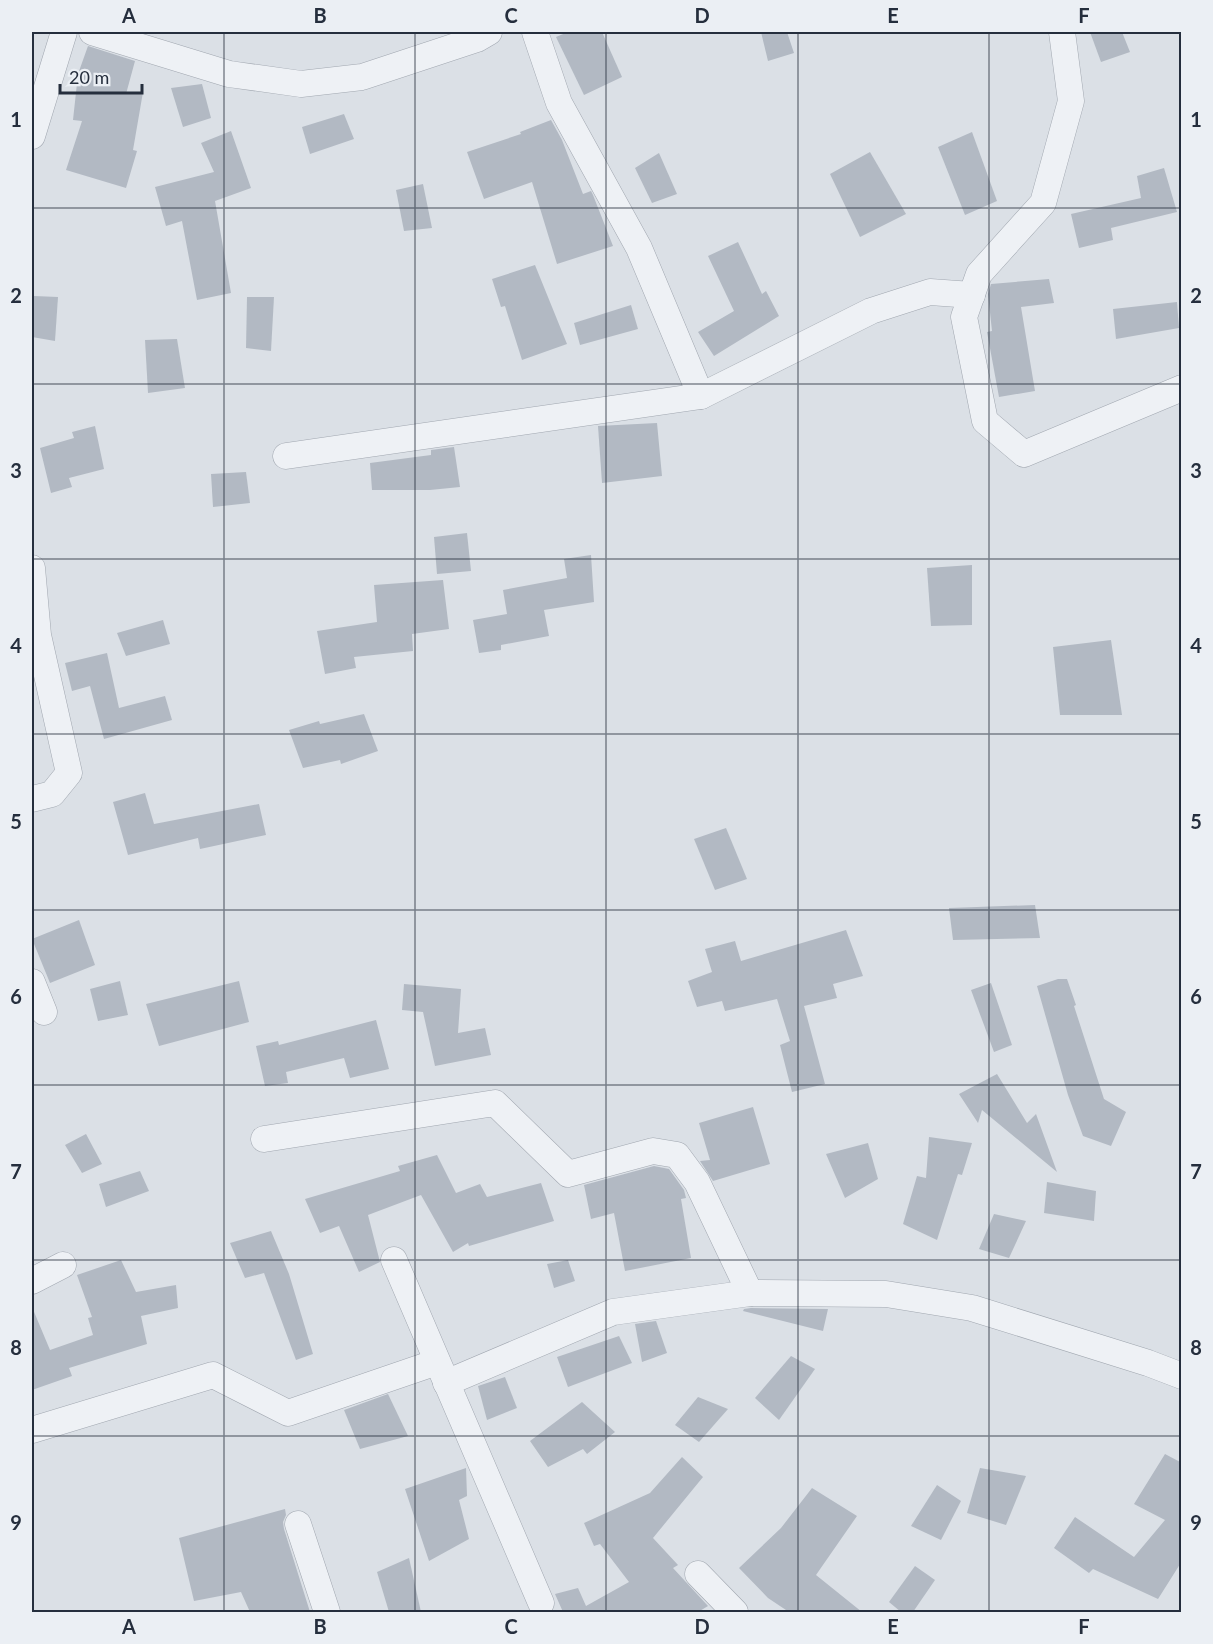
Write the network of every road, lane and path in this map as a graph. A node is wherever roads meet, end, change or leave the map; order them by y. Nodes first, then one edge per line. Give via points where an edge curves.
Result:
1 (64, 32) edge
2 (92, 32) edge
3 (489, 32) edge
4 (535, 32) edge
5 (1062, 32) edge
6 (32, 136) edge
7 (972, 296) junction
8 (1182, 388) edge
9 (701, 396) junction
10 (286, 456) dead end
11 (32, 568) edge
12 (32, 799) edge
13 (32, 982) edge
14 (44, 1012) dead end
15 (264, 1139) dead end
16 (394, 1260) dead end
17 (63, 1265) dead end
18 (32, 1281) edge
19 (750, 1293) junction
20 (442, 1372) junction
21 (1182, 1376) edge
22 (32, 1430) edge
23 (298, 1524) dead end
24 (699, 1574) dead end
25 (541, 1603) dead end
26 (327, 1612) edge
27 (735, 1612) edge

1 - 6 street
2 - 3 street via 229,74 301,84 362,77
4 - 9 street via 559,103 639,249
5 - 7 street via 1071,101 1043,202 979,274
7 - 8 street via 964,317 985,421 1024,454
7 - 9 street via 930,292 871,311
9 - 10 street
11 - 12 street via 38,635 69,773 52,794
13 - 14 street
15 - 19 street via 495,1103 568,1174 653,1151 676,1155 697,1182
16 - 20 street
17 - 18 street
19 - 20 street via 614,1312
19 - 21 street via 886,1294 972,1308
20 - 22 street via 288,1413 213,1376
20 - 25 street
23 - 26 street
24 - 27 street

